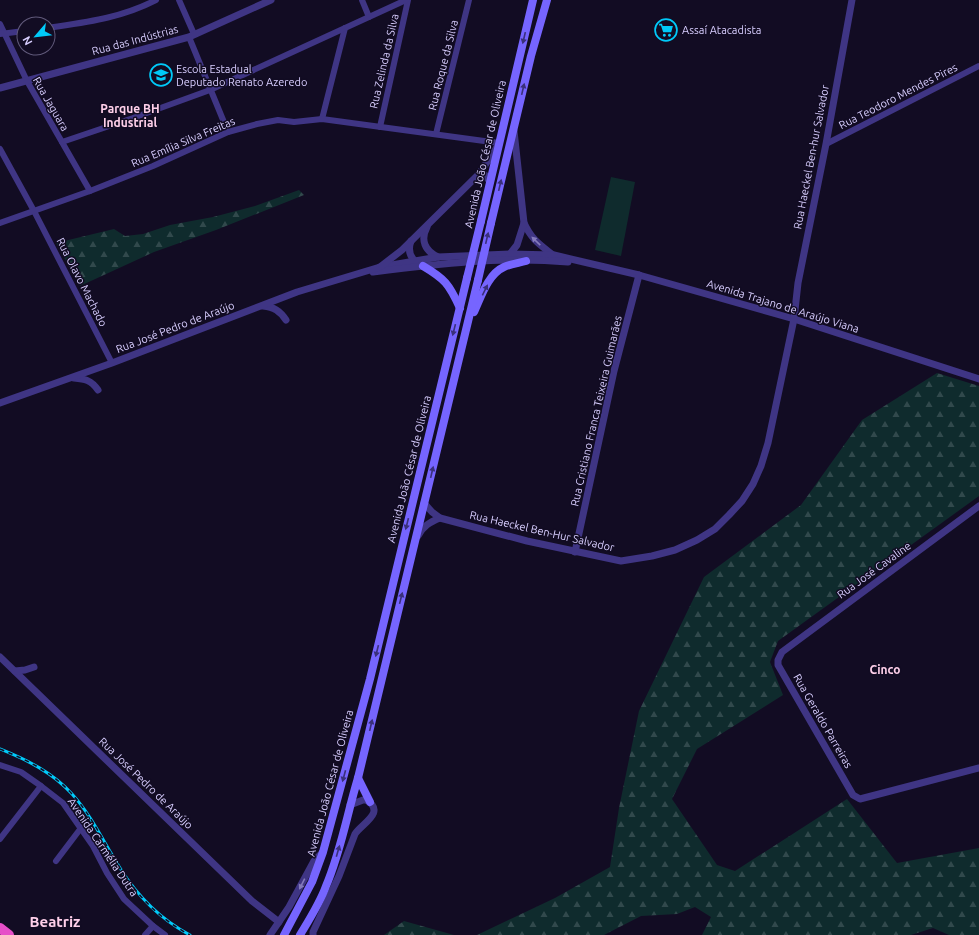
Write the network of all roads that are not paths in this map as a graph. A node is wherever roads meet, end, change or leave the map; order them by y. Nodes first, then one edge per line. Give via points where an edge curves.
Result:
1 (156, 0) edge
2 (179, 0) edge
3 (271, 0) edge
4 (362, 0) edge
5 (407, 0) edge
6 (469, 0) edge
7 (533, 0) edge
8 (547, 0) edge
9 (852, 0) edge
10 (369, 16) junction
11 (0, 24) edge
12 (56, 27) edge
13 (345, 28) junction
14 (16, 32) edge
15 (2, 34) edge
16 (192, 36) junction
17 (979, 66) edge
18 (26, 81) junction
19 (0, 88) edge
20 (210, 90) junction
21 (322, 119) junction
22 (504, 123) junction
23 (380, 127) junction
24 (514, 127) junction
25 (228, 132) junction
26 (436, 134) junction
27 (62, 142) junction
28 (499, 144) junction
29 (826, 144) junction
30 (0, 149) edge
31 (479, 174) junction
32 (490, 182) junction
33 (90, 191) junction
34 (34, 211) junction
35 (0, 223) edge
36 (524, 223) junction
37 (428, 225) junction
38 (411, 241) junction
39 (510, 254) junction
40 (554, 255) junction
41 (438, 257) junction
42 (414, 260) junction
43 (478, 261) junction
44 (526, 261) junction
45 (578, 262) junction
46 (423, 266) junction
47 (380, 267) junction
48 (359, 273) junction
49 (372, 273) joint
50 (639, 275) junction
51 (260, 306) junction
52 (460, 308) junction
53 (794, 319) junction
54 (286, 320) dead end
55 (467, 325) junction
56 (112, 363) junction
57 (69, 378) junction
58 (979, 379) edge
59 (98, 390) dead end
60 (0, 403) edge
61 (424, 503) junction
62 (979, 506) edge
63 (440, 518) junction
64 (415, 542) junction
65 (575, 552) junction
66 (782, 652) joint
67 (0, 657) edge
68 (34, 667) dead end
69 (15, 671) junction
70 (0, 765) edge
71 (979, 768) edge
72 (358, 778) junction
73 (42, 786) junction
74 (370, 802) junction
75 (350, 805) junction
76 (81, 828) junction
77 (0, 838) edge
78 (323, 852) junction
79 (56, 861) dead end
80 (279, 922) junction
81 (153, 926) junction
82 (145, 935) edge
83 (164, 935) edge
84 (270, 935) edge
85 (284, 935) edge
86 (300, 935) edge
87 (313, 935) edge

1 - 12 street via 120,15
2 - 16 street
3 - 16 street, Rua das Indústrias
4 - 10 street
5 - 10 street
5 - 23 street, Rua Zelinda da Silva
6 - 26 street, Rua Roque da Silva
7 -> 22 main road, Avenida João César de Oliveira
24 -> 8 main road, Avenida João César de Oliveira
9 - 29 street, Rua Haeckel Ben-hur Salvador
10 - 13 street
11 - 15 street, Rua Jaguara
13 - 20 street
13 - 21 street
14 - 15 street
15 - 18 street, Rua Jaguara
16 - 18 street, Rua das Indústrias
16 - 20 street
17 - 29 street, Rua Teodoro Mendes Pires
18 - 19 street, Rua das Indústrias
18 - 27 street, Rua Jaguara
20 - 25 street
20 - 27 street
21 - 23 street, Rua Emília Silva Freitas
21 - 25 street, Rua Emília Silva Freitas via 294,122 278,120
22 - 24 main road via 508,128
22 - 28 main road, Avenida João César de Oliveira
23 - 26 street, Rua Emília Silva Freitas
24 - 36 street, Avenida Trajano de Araújo Viana
55 -> 24 main road, Avenida João César de Oliveira, bridge
25 - 33 street, Rua Emília Silva Freitas
26 - 28 street, Rua Emília Silva Freitas
27 - 33 street, Rua Jaguara
28 - 31 street, Rua José Pedro de Araújo
28 - 32 main road, Avenida João César de Oliveira
29 - 53 street, Rua Haeckel Ben-hur Salvador via 798,283
30 - 34 street, Rua Olavo Machado
31 - 32 street via 486,175
31 - 37 street, Rua José Pedro de Araújo
32 - 52 main road, Avenida João César de Oliveira, bridge
33 - 34 street, Rua Emília Silva Freitas
34 - 35 street, Rua Emília Silva Freitas
34 - 56 street, Rua Olavo Machado
36 - 39 street
40 -> 36 street, Avenida Trajano de Araújo Viana via 535,242
37 - 38 street, Rua José Pedro de Araújo
37 - 41 street via 423,236 424,246
38 - 42 street via 409,248
38 - 47 street, Rua José Pedro de Araújo
39 - 40 street, Avenida Trajano de Araújo Viana
39 - 41 street, Avenida Trajano de Araújo Viana
39 - 43 street
40 - 45 street, Avenida Trajano de Araújo Viana
41 - 42 street, Avenida Trajano de Araújo Viana
42 - 46 street
42 - 47 street, Avenida Trajano de Araújo Viana
43 - 44 street, Avenida Trajano de Araújo Viana
43 - 46 street, Avenida Trajano de Araújo Viana
44 - 45 street, Avenida Trajano de Araújo Viana
55 -> 44 main road via 494,275 504,267
45 - 50 street, Avenida Trajano de Araújo Viana
46 - 49 street, Avenida Trajano de Araújo Viana
46 - 52 main road via 446,283
47 - 48 street, Rua José Pedro de Araújo
48 - 49 street, Rua José Pedro de Araújo
48 - 51 street, Rua José Pedro de Araújo
50 - 53 street, Avenida Trajano de Araújo Viana
50 - 65 street, Rua Cristiano Franca Teixeira Guimarães via 614,371
51 - 54 street via 276,308
51 - 56 street, Rua José Pedro de Araújo
52 -> 78 main road, Avenida João César de Oliveira via 370,679
53 - 58 street, Avenida Trajano de Araújo Viana
53 - 65 street, Rua Haeckel Ben-Hur Salvador via 761,466 742,501 729,515 715,529 697,540 675,550 652,556 621,561
61 -> 55 main road, Avenida João César de Oliveira
56 - 57 street, Rua José Pedro de Araújo
57 - 59 street via 93,382
57 - 60 street, Rua José Pedro de Araújo
61 - 63 street, Rua Haeckel Ben-Hur Salvador
61 - 64 main road, Avenida João César de Oliveira
62 - 66 street, Rua José Cavaline
63 - 64 street via 428,523
63 - 65 street, Rua Haeckel Ben-Hur Salvador
72 -> 64 main road, Avenida João César de Oliveira
66 - 71 street, Rua Geraldo Parreiras via 778,665 856,798
67 - 69 street, Rua José Pedro de Araújo
68 - 69 street
69 - 80 street, Rua José Pedro de Araújo via 252,901
70 - 73 street, Avenida Carmélia Dutra via 21,772
72 - 74 main road
72 - 75 main road, Avenida João César de Oliveira
73 - 76 street, Avenida Carmélia Dutra via 63,803
73 - 77 street
74 - 75 street via 363,800
74 - 87 street via 374,810 373,816 355,834
86 -> 75 main road, Avenida João César de Oliveira via 326,888
76 - 79 street
76 - 81 street, Avenida Carmélia Dutra via 124,898
78 -> 80 street via 314,861
78 - 85 main road, Avenida João César de Oliveira via 312,882
80 - 84 street
81 - 82 street
81 - 83 street, Avenida Carmélia Dutra

